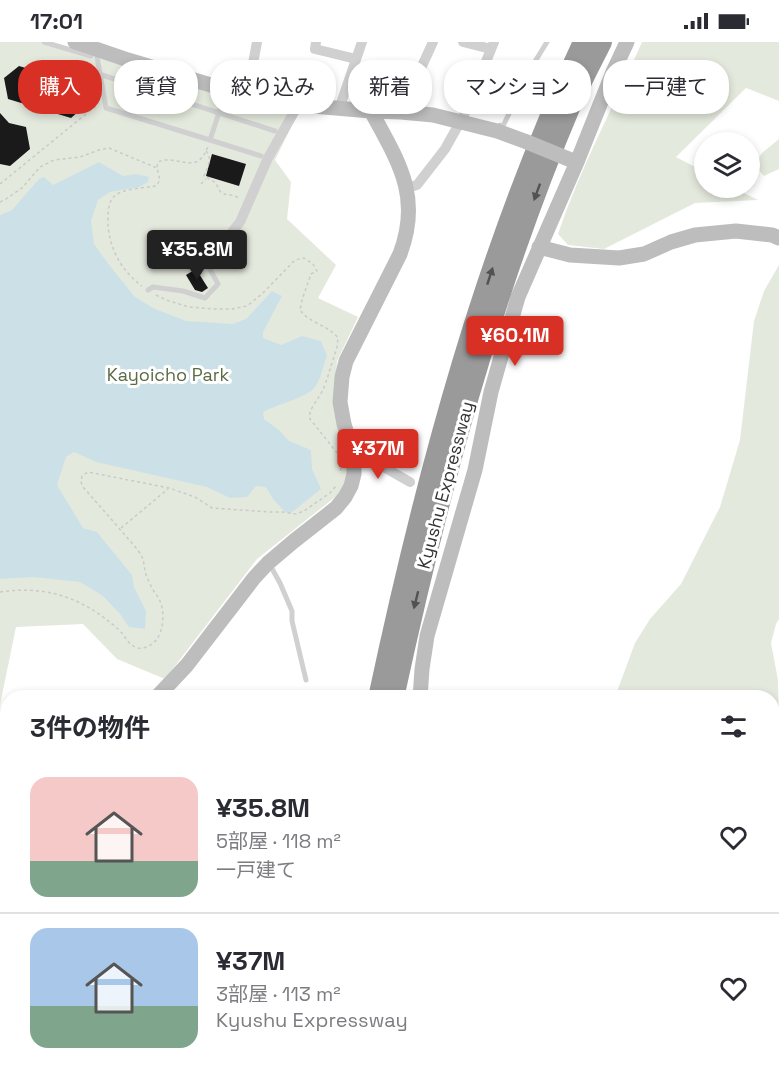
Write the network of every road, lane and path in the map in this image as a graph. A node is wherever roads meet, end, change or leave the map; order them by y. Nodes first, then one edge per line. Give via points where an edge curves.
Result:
1 (44, 42) edge
2 (75, 42) edge
3 (257, 42) edge
4 (316, 42) edge
5 (362, 42) edge
6 (433, 42) edge
7 (463, 42) edge
8 (547, 42) edge
9 (584, 42) edge
10 (602, 42) edge
11 (627, 42) edge
12 (493, 45) edge
13 (94, 48) junction
14 (356, 59) junction
15 (96, 60) edge
16 (254, 60) edge
17 (425, 60) edge
18 (102, 76) edge
19 (210, 85) edge
20 (102, 89) edge
21 (104, 99) junction
22 (336, 109) edge
23 (339, 109) junction
24 (210, 110) edge
25 (348, 110) edge
26 (219, 114) edge
27 (222, 114) edge
28 (293, 114) edge
29 (373, 114) edge
30 (422, 114) edge
31 (466, 118) junction
32 (484, 120) dead end
33 (275, 131) dead end
34 (210, 140) junction
35 (261, 156) dead end
36 (574, 161) junction
37 (157, 168) junction
38 (207, 178) junction
39 (0, 184) edge
40 (201, 184) dead end
41 (407, 188) junction
42 (0, 202) edge
43 (248, 203) junction
44 (779, 238) edge
45 (539, 247) junction
46 (217, 251) joint
47 (148, 290) junction
48 (354, 457) junction
49 (341, 476) dead end
50 (339, 482) dead end
51 (410, 482) dead end
52 (169, 488) junction
53 (120, 529) junction
54 (268, 563) junction
55 (0, 592) edge
56 (306, 680) dead end
57 (164, 690) edge
58 (380, 690) edge
59 (396, 690) edge
60 (421, 690) edge

1 - 13 lane via 92,56
2 - 13 street
3 - 16 street
4 - 14 street via 315,49
5 - 14 street
6 - 17 street
7 - 12 street
8 - 32 lane via 504,126
58 -> 9 highway, Kyushu Expressway via 424,499 492,268 528,169
10 -> 59 highway, Kyushu Expressway via 573,101 507,274 439,505
11 - 36 street
12 - 31 street
13 - 15 lane
13 - 19 street
14 - 23 street
18 - 24 lane
20 - 21 lane
21 - 34 lane via 106,108
21 - 39 path
22 - 23 street
23 - 25 street
26 - 34 lane
27 - 33 lane
28 - 43 street
29 - 41 street
30 - 31 street
31 - 36 street, bridge
31 - 41 street via 417,185
34 - 35 lane
36 - 45 street
37 - 38 path via 158,162 165,159 191,164 206,152 210,158 204,176
37 - 42 path via 109,148 99,150 40,167 22,188
37 - 47 path via 160,180 156,186 119,193 108,208 111,244 117,257 129,275
38 - 40 path
38 - 43 path via 222,193
41 - 48 street via 409,217 405,242 346,361 342,377 339,402
43 - 46 street via 240,222
44 - 45 street via 736,231 695,235 644,254 619,258 570,255
45 - 60 street via 518,297 490,393 475,470 459,504 427,636
46 - 47 lane via 206,262 218,284 205,298 183,291 153,287
47 - 49 path via 189,307 232,309 247,306 295,260 304,258 313,264 317,271 311,274 300,310 338,338 310,419 338,454
48 - 51 street via 374,461
48 - 54 street via 354,474 345,497
50 - 52 path via 330,493 296,514 212,508
52 - 53 path
52 - 53 path via 88,472 82,476 83,487
53 - 55 path via 143,558 148,579 163,609 158,638 152,645 131,645 120,630 80,602 61,595
54 - 56 lane via 292,611
54 - 57 street

